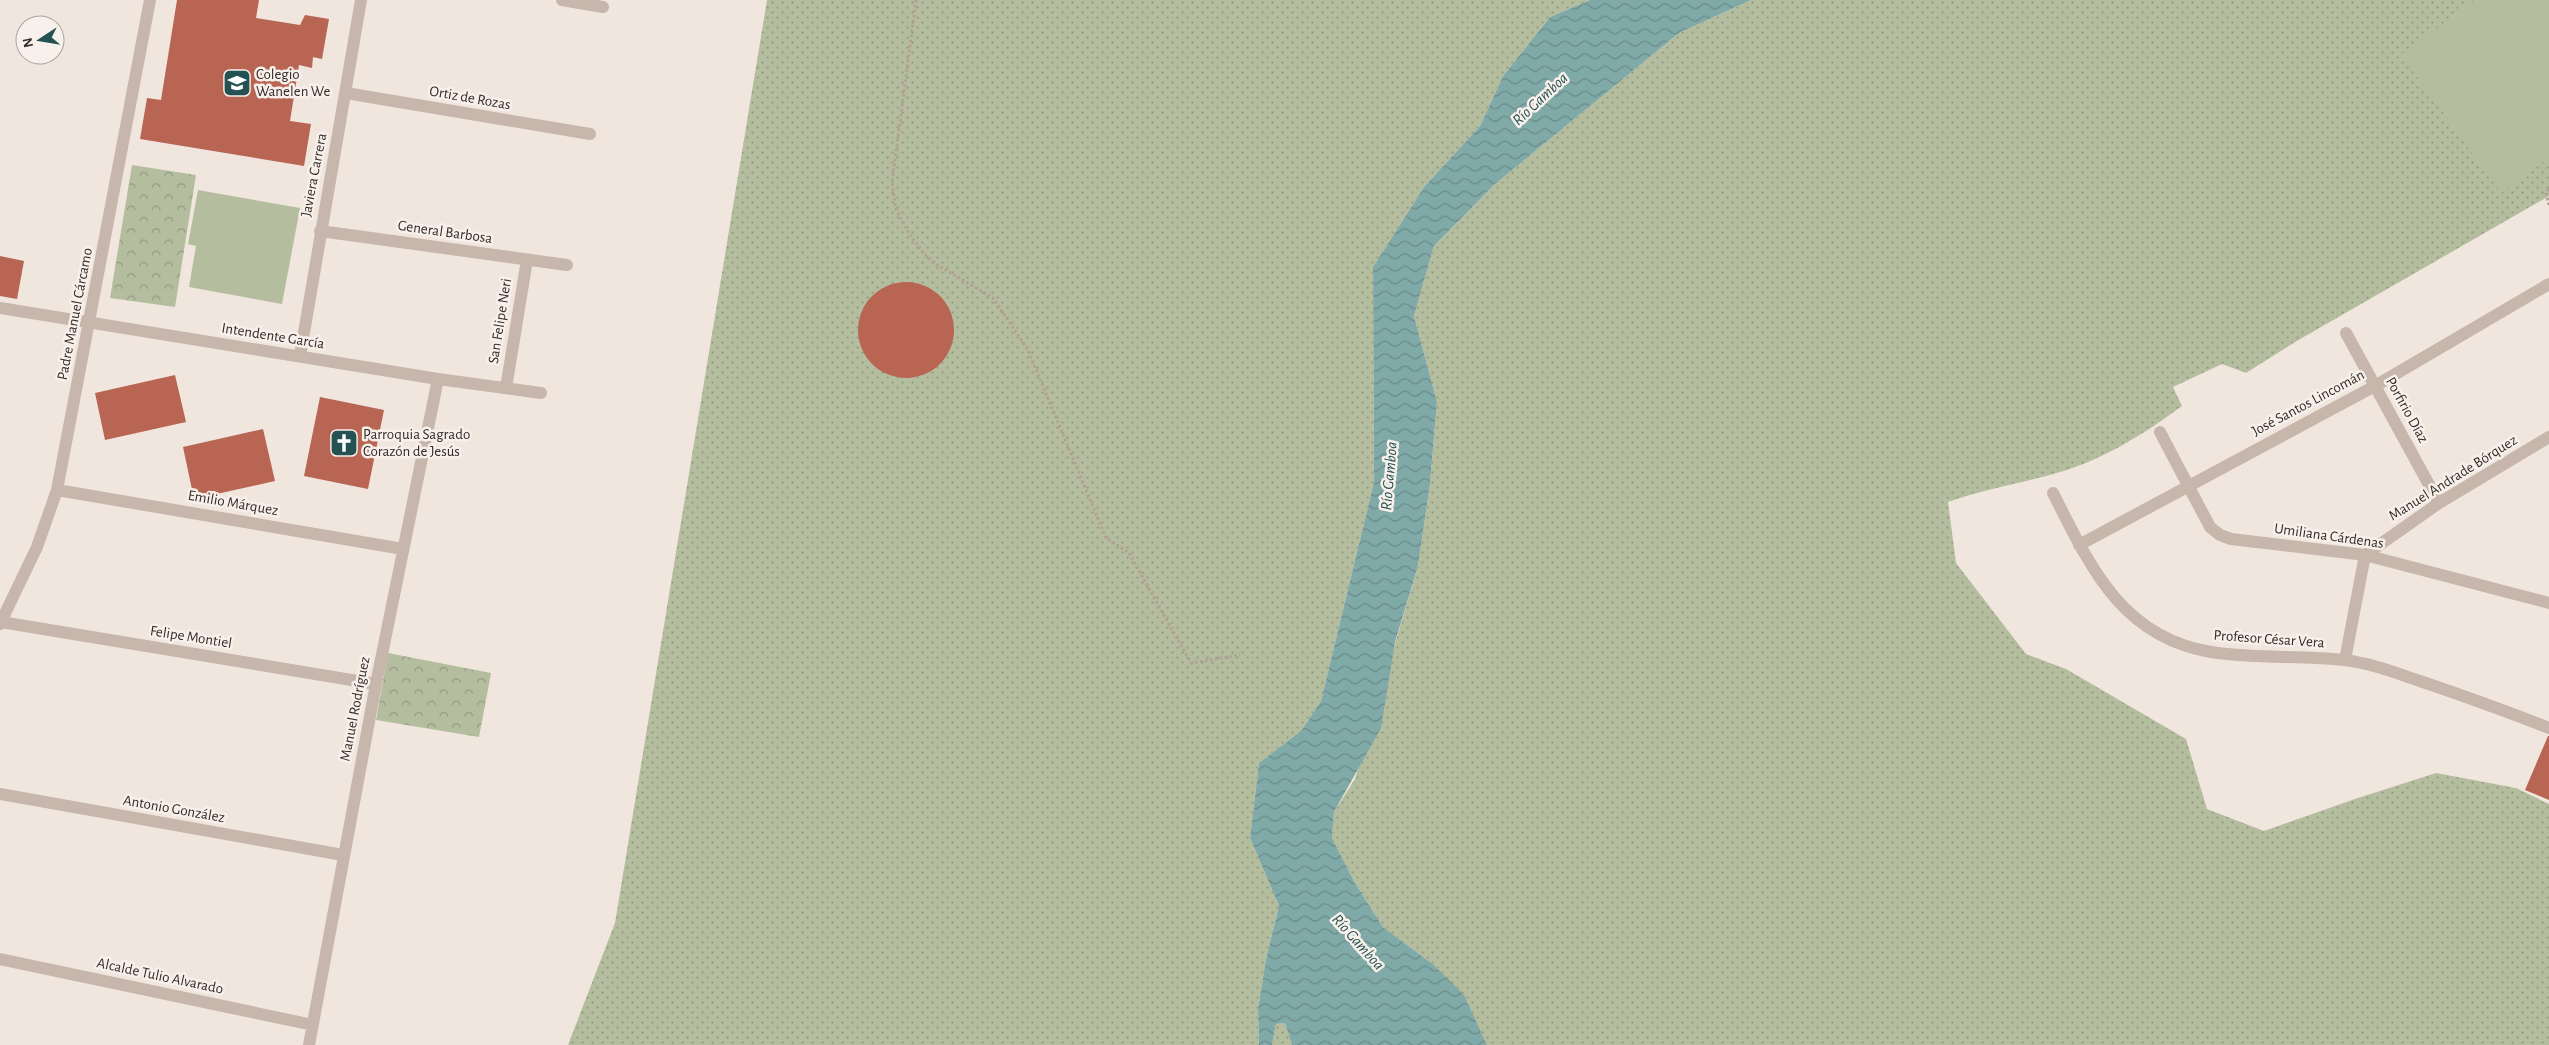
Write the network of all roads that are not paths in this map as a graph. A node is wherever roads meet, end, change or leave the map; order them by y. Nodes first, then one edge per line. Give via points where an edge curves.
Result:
1 (150, 0) edge
2 (361, 0) edge
3 (562, 0) edge
4 (603, 7) dead end
5 (346, 93) junction
6 (590, 134) dead end
7 (320, 231) junction
8 (527, 260) junction
9 (567, 265) dead end
10 (2549, 284) edge
11 (0, 308) edge
12 (90, 322) junction
13 (2346, 333) dead end
14 (300, 356) junction
15 (438, 379) junction
16 (2374, 386) junction
17 (506, 388) junction
18 (541, 393) dead end
19 (2160, 432) dead end
20 (2549, 437) edge
21 (2190, 486) junction
22 (57, 490) junction
23 (2054, 493) dead end
24 (2440, 503) junction
25 (2079, 545) junction
26 (403, 549) junction
27 (2365, 555) junction
28 (2545, 598) edge
29 (0, 623) edge
30 (2345, 660) junction
31 (376, 684) junction
32 (2549, 728) edge
33 (0, 794) edge
34 (343, 855) junction
35 (0, 959) edge
36 (313, 1025) junction
37 (309, 1045) edge

1 - 12 street, Padre Manuel Cárcamo
2 - 5 street, Javiera Carrera
3 - 4 street
5 - 6 street, Ortiz de Rozas
5 - 7 street, Javiera Carrera
7 - 8 street, General Barbosa
7 - 14 street, Javiera Carrera
8 - 9 street, General Barbosa
8 - 17 street, San Felipe Neri
10 - 16 street, José Santos Lincomán
11 - 12 street, Intendente García
12 - 14 street, Intendente García
12 - 22 street, Padre Manuel Cárcamo
13 - 16 street, Porfirio Díaz
14 - 15 street, Intendente García
15 - 17 street, Intendente García
15 - 26 street, Manuel Rodríguez
16 - 21 street, José Santos Lincomán
16 - 24 street, Porfirio Díaz
17 - 18 street, Intendente García
19 - 21 street, Umiliana Cárdenas
20 - 24 street, Manuel Andrade Bórquez
21 - 25 street, José Santos Lincomán
21 - 27 street, Umiliana Cárdenas via 2210,527 2220,536
22 - 26 street, Emilio Márquez
22 - 29 street, Padre Manuel Cárcamo via 37,547
23 - 25 street, Profesor César Vera
24 - 27 street, Manuel Andrade Bórquez
25 - 30 street, Profesor César Vera via 2102,584 2125,609 2138,621 2175,642 2212,652
26 - 31 street, Manuel Rodríguez
27 - 28 street, Umiliana Cárdenas
27 - 30 street
29 - 31 street, Felipe Montiel
30 - 32 street, Profesor César Vera via 2387,670
31 - 34 street, Manuel Rodríguez
33 - 34 street, Antonio González
34 - 36 street, Manuel Rodríguez
35 - 36 street, Alcalde Tulio Alvarado
36 - 37 street, Manuel Rodríguez

